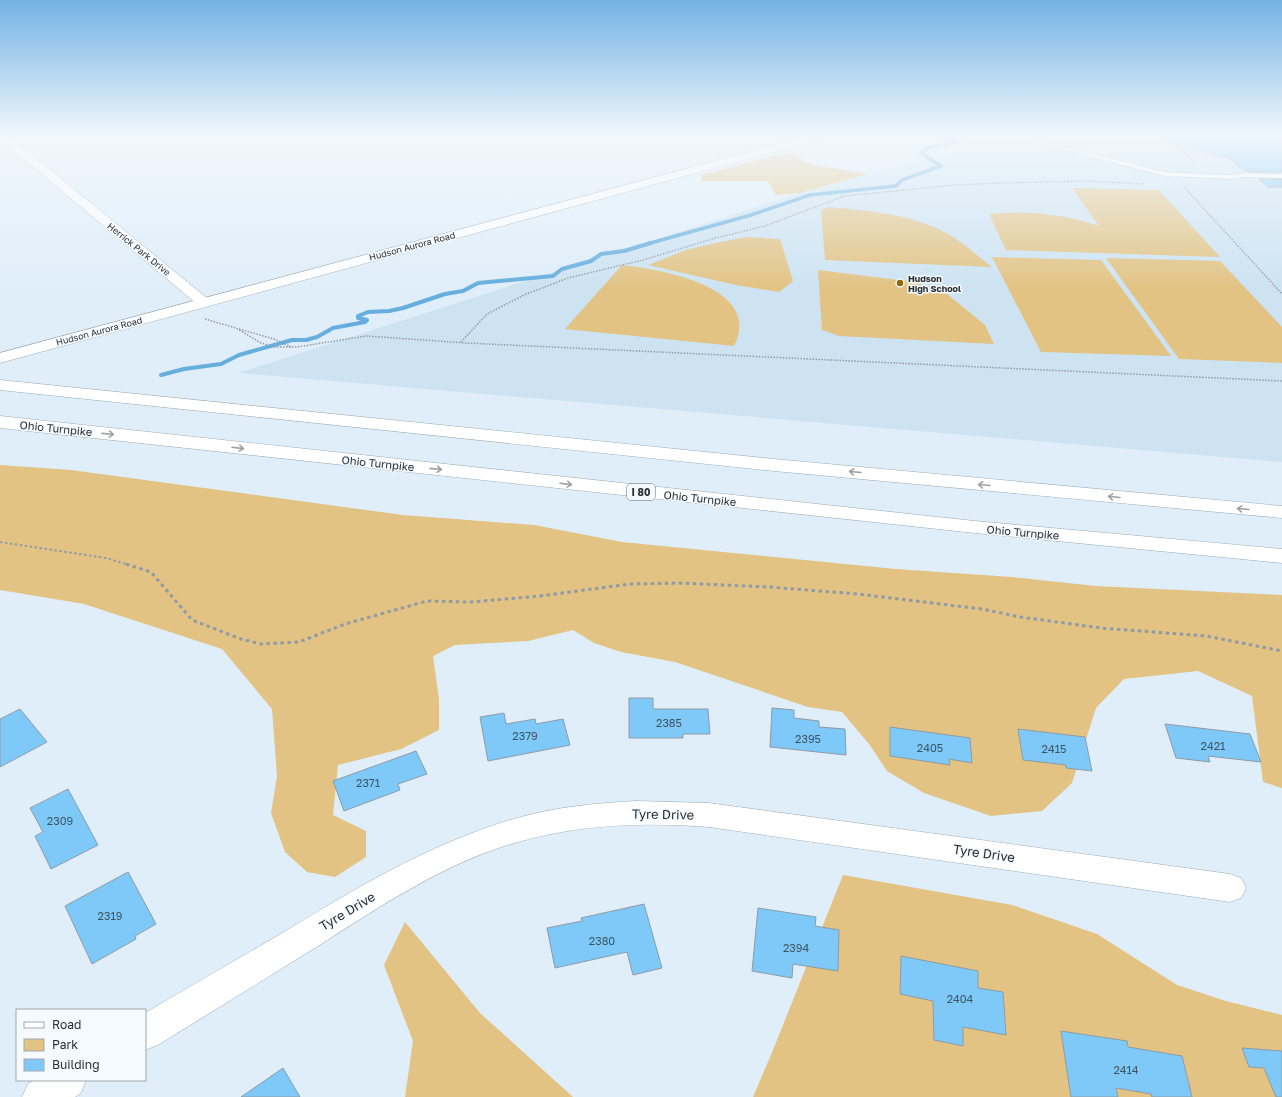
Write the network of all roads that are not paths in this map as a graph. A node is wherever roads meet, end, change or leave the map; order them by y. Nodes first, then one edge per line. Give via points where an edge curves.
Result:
1 (63, 186) edge
2 (634, 186) edge
3 (203, 302) junction
4 (0, 358) edge
5 (0, 385) edge
6 (0, 422) edge
7 (1282, 512) edge
8 (1282, 556) edge
9 (1230, 888) dead end
10 (146, 1032) edge
11 (66, 1081) edge
12 (40, 1097) edge

1 - 3 main road, Herrick Park Drive
2 - 3 main road, Hudson Aurora Road
3 - 4 main road, Hudson Aurora Road
7 -> 5 main road via 782,466
6 -> 8 main road, Ohio Turnpike / I 80 via 967,526
9 - 10 main road, Tyre Drive via 709,815 669,812 570,819 518,830 471,846 431,864 362,902
11 - 12 main road

